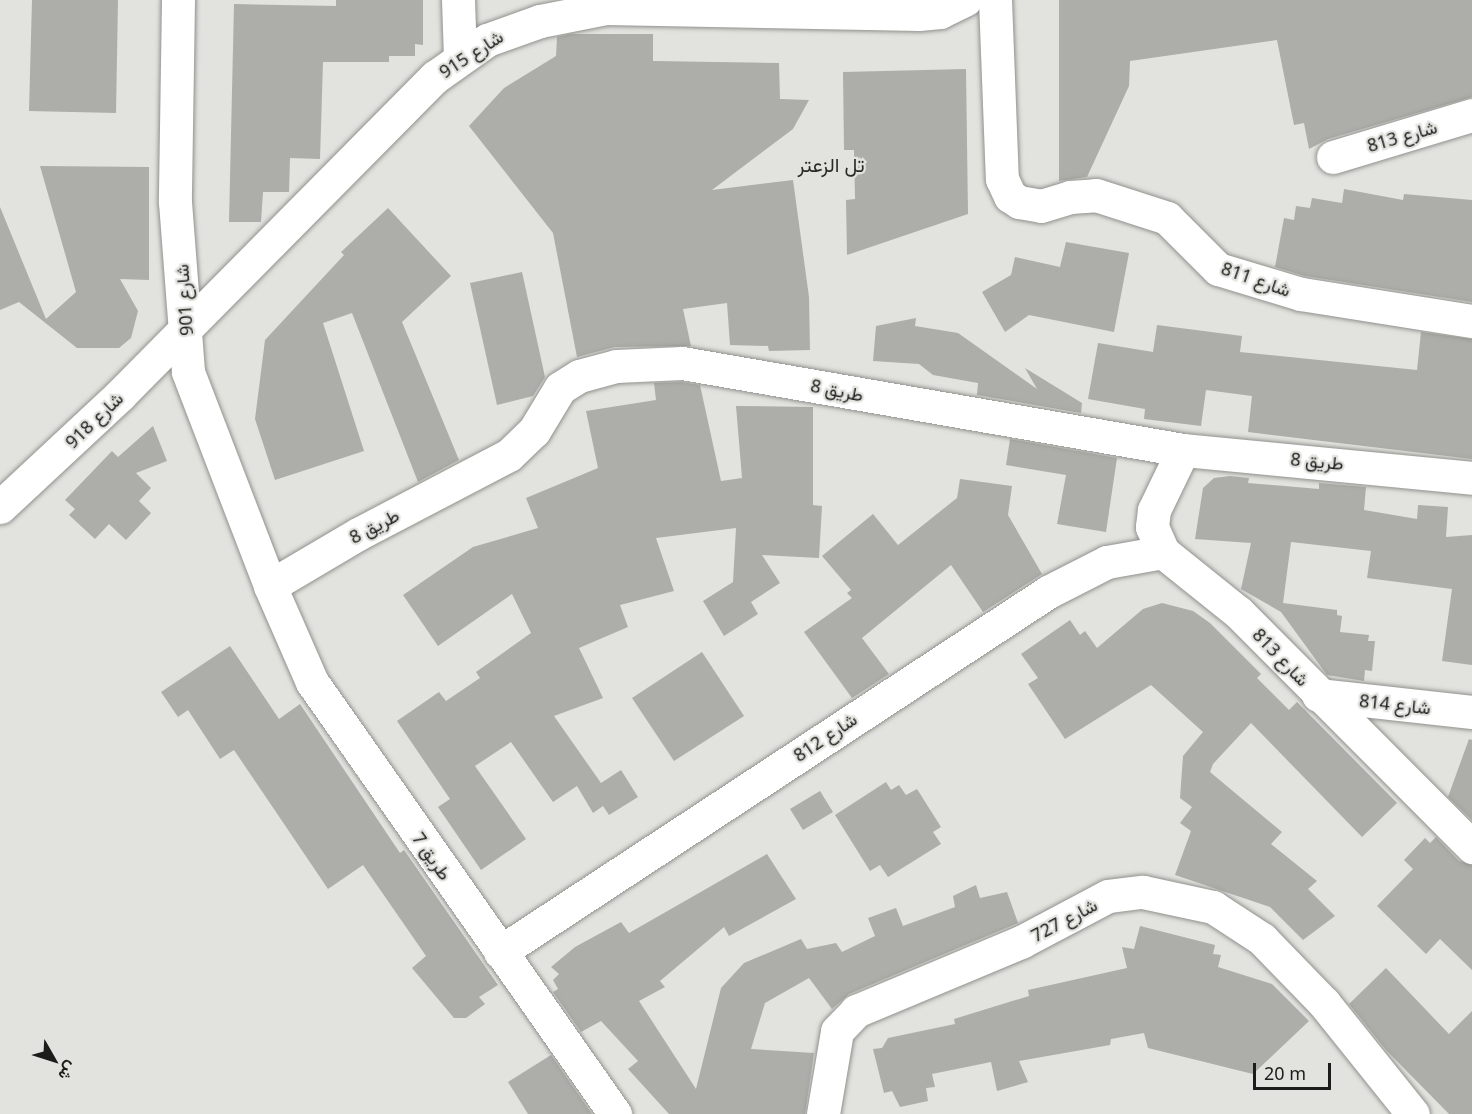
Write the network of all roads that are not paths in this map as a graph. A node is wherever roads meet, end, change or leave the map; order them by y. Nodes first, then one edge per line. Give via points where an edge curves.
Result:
1 (178, 0) edge
2 (458, 0) edge
3 (965, 0) edge
4 (995, 0) edge
5 (460, 58) junction
6 (1472, 115) edge
7 (1333, 157) dead end
8 (1472, 321) edge
9 (186, 330) junction
10 (1183, 450) junction
11 (1472, 477) edge
12 (0, 507) edge
13 (1163, 552) junction
14 (270, 586) junction
15 (1318, 695) junction
16 (1472, 712) edge
17 (1472, 847) edge
18 (500, 952) junction
19 (615, 1114) edge
20 (823, 1114) edge
21 (1413, 1114) edge

1 - 9 street, شارع 901 via 175,202
2 - 5 street
3 - 5 street, شارع 915 via 940,12 919,14 606,8 512,28
4 - 8 street, شارع 811 via 1002,179 1010,196 1041,206 1070,197 1096,195 1167,218 1218,269 1301,294
5 - 9 street, شارع 915 via 402,110
6 - 7 street, شارع 813
9 - 12 street, شارع 918
9 - 14 street, شارع 901 via 188,372
10 - 11 street, طريق 8
10 - 13 street via 1154,510 1152,527
10 - 14 street, طريق 8 via 753,373 682,363 616,366 579,376 560,388 534,431 509,455 358,534
13 - 15 street, شارع 813 via 1238,612
13 - 18 street, شارع 812 via 1107,562 1048,592
14 - 18 street, 7 طريق via 312,682
15 - 16 street, شارع 814
15 - 17 street, شارع 813
18 - 19 street, 7 طريق
20 - 21 street, شارع 727 via 837,1030 856,1011 1021,942 1108,896 1143,892 1213,907 1262,939 1324,1003

